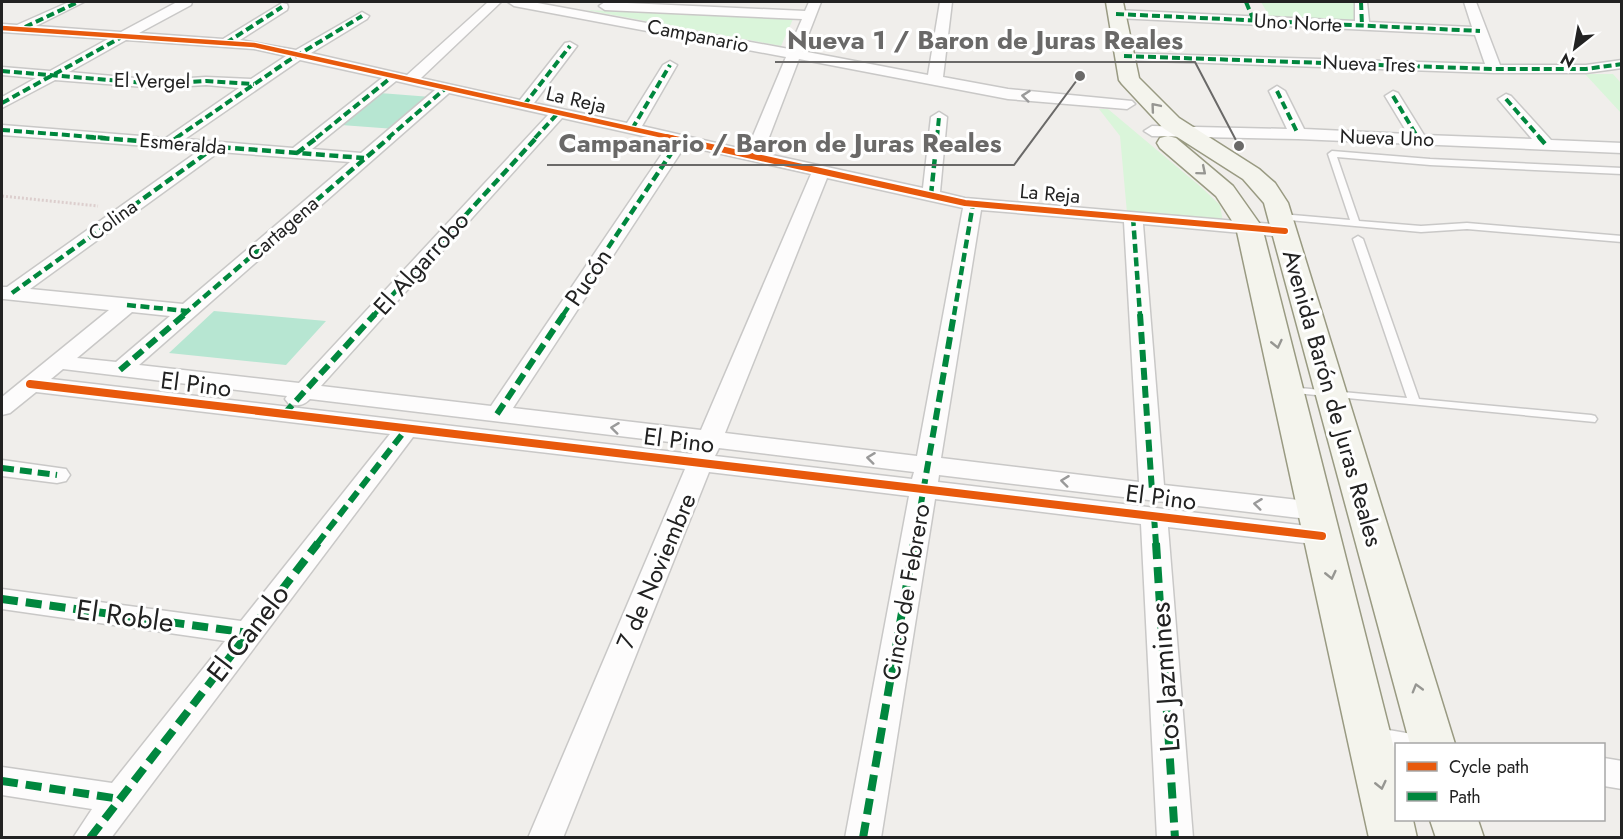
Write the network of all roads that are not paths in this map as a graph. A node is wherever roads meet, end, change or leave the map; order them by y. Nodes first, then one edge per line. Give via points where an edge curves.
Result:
1 (78, 2) edge
2 (186, 2) edge
3 (495, 2) edge
4 (516, 2) edge
5 (946, 2) edge
6 (1246, 2) edge
7 (1361, 2) edge
8 (1470, 2) edge
9 (282, 7) dead end
10 (812, 8) edge
11 (1115, 8) edge
12 (362, 16) dead end
13 (1254, 21) junction
14 (1362, 25) junction
15 (2, 28) edge
16 (19, 29) junction
17 (1480, 31) junction
18 (124, 36) junction
19 (226, 43) junction
20 (570, 46) dead end
21 (794, 53) junction
22 (300, 55) junction
23 (1124, 56) junction
24 (670, 65) dead end
25 (1619, 68) edge
26 (1494, 69) junction
27 (2, 71) edge
28 (51, 76) junction
29 (401, 78) junction
30 (935, 80) junction
31 (254, 84) junction
32 (446, 88) junction
33 (1276, 91) dead end
34 (1128, 92) junction
35 (1393, 96) dead end
36 (4, 99) edge
37 (1506, 99) dead end
38 (524, 105) junction
39 (558, 112) junction
40 (939, 117) dead end
41 (632, 129) junction
42 (1167, 131) junction
43 (4, 132) edge
44 (1298, 134) junction
45 (1419, 139) junction
46 (680, 140) junction
47 (169, 143) junction
48 (1546, 145) junction
49 (215, 147) junction
50 (1622, 148) edge
51 (297, 153) junction
52 (753, 156) junction
53 (364, 158) junction
54 (821, 171) junction
55 (1622, 171) edge
56 (931, 195) junction
57 (973, 204) junction
58 (1133, 217) junction
59 (1355, 222) junction
60 (1283, 224) junction
61 (1249, 227) junction
62 (1358, 239) dead end
63 (1622, 239) edge
64 (7, 293) edge
65 (127, 305) junction
66 (187, 311) junction
67 (57, 363) junction
68 (120, 370) junction
69 (30, 384) junction
70 (1288, 390) junction
71 (304, 392) junction
72 (1332, 394) junction
73 (1414, 402) junction
74 (2, 408) edge
75 (284, 414) junction
76 (497, 414) junction
77 (1591, 419) dead end
78 (407, 428) junction
79 (705, 451) junction
80 (2, 468) edge
81 (57, 475) dead end
82 (926, 477) junction
83 (1153, 503) junction
84 (1319, 523) junction
85 (2, 599) edge
86 (249, 633) junction
87 (1385, 742) edge
88 (1433, 743) edge
89 (1605, 772) edge
90 (1622, 775) edge
91 (2, 781) edge
92 (120, 799) junction
93 (1455, 821) edge
94 (90, 837) edge
95 (545, 837) edge
96 (863, 837) edge
97 (1175, 837) edge
98 (1393, 837) edge
99 (1460, 837) edge

1 - 16 street
2 - 18 street
3 - 29 street
4 - 10 street, Campanario
4 - 21 street, Campanario
5 - 30 street
6 - 13 street
7 - 14 street
8 - 17 street
9 - 19 street
10 - 21 street
11 - 13 street, Uno Norte
11 - 23 street
12 - 22 street
13 - 14 street, Uno Norte
14 - 17 street, Uno Norte
15 - 16 street, La Reja
16 - 18 street, La Reja
17 - 26 street
18 - 19 street, La Reja
18 - 28 street
19 - 22 street, La Reja
20 - 38 street
21 - 30 street, Campanario
21 - 52 street
22 - 29 street, La Reja
22 - 31 street
23 - 26 street, Nueva Tres
23 - 34 street
24 - 41 street
25 - 26 street, Nueva Tres
27 - 28 street, El Vergel
28 - 31 street, El Vergel via 157,84
28 - 36 street
29 - 32 street, La Reja
29 - 51 street
34 -> 30 street, Campanario via 1018,95
31 - 47 street
32 - 38 street, La Reja
32 - 53 street, Cartagena
33 - 44 street
34 - 42 street, Avenida Barón de Juras Reales
35 - 45 street
37 - 48 street
38 - 39 street, La Reja
39 - 41 street, La Reja
39 - 71 street, El Algarrobo
40 - 56 street
41 - 46 street, La Reja
42 - 44 street, Nueva Uno
42 - 60 street, Avenida Barón de Juras Reales via 1251,174 1266,188
42 -> 61 street, Avenida Barón de Juras Reales via 1225,191
43 - 47 street, Esmeralda
44 - 45 street, Nueva Uno
45 - 48 street, Nueva Uno
46 - 52 street, La Reja
46 - 76 street, Pucón
47 - 49 street, Esmeralda
48 - 50 street, Nueva Uno
49 - 51 street, Esmeralda
49 - 64 street, Colina
51 - 53 street, Esmeralda
52 - 54 street, La Reja
53 - 66 street, Cartagena
54 - 56 street, La Reja
54 - 79 street, 7 de Noviembre
55 - 59 lane via 1332,154
56 - 57 street, La Reja
57 - 58 street, La Reja
57 - 82 street, Cinco de Febrero
58 - 61 street, La Reja
58 - 83 street, Los Jazmines
59 - 60 lane
59 - 63 lane via 1421,229 1485,227
60 - 61 street, La Reja
60 - 72 street, Avenida Barón de Juras Reales
61 -> 70 street, Avenida Barón de Juras Reales
62 - 73 lane
64 - 65 street
65 - 66 street
65 - 67 street
66 - 68 street, Cartagena
67 - 68 street, El Pino
67 - 69 street
68 - 71 street, El Pino
69 - 74 street
69 - 75 street, El Pino
70 - 72 lane
70 - 84 street, Avenida Barón de Juras Reales
71 - 75 street, El Algarrobo
71 - 76 street, El Pino
72 - 73 lane
88 -> 72 street, Avenida Barón de Juras Reales
73 - 77 lane
75 - 78 street, El Pino
79 -> 76 street, El Pino
78 - 79 street, El Pino
78 - 86 street, El Canelo
79 - 82 street, El Pino
79 - 95 street, 7 de Noviembre
80 - 81 street
82 - 83 street, El Pino
82 - 96 street, Cinco de Febrero
83 - 84 street, El Pino
83 - 97 street, Los Jazmines
84 -> 87 street, Avenida Barón de Juras Reales
85 - 86 street, El Roble
86 - 92 street, El Canelo
87 -> 98 street, Avenida Barón de Juras Reales
89 - 90 street
91 - 92 street
92 - 94 street, El Canelo
93 - 99 street

